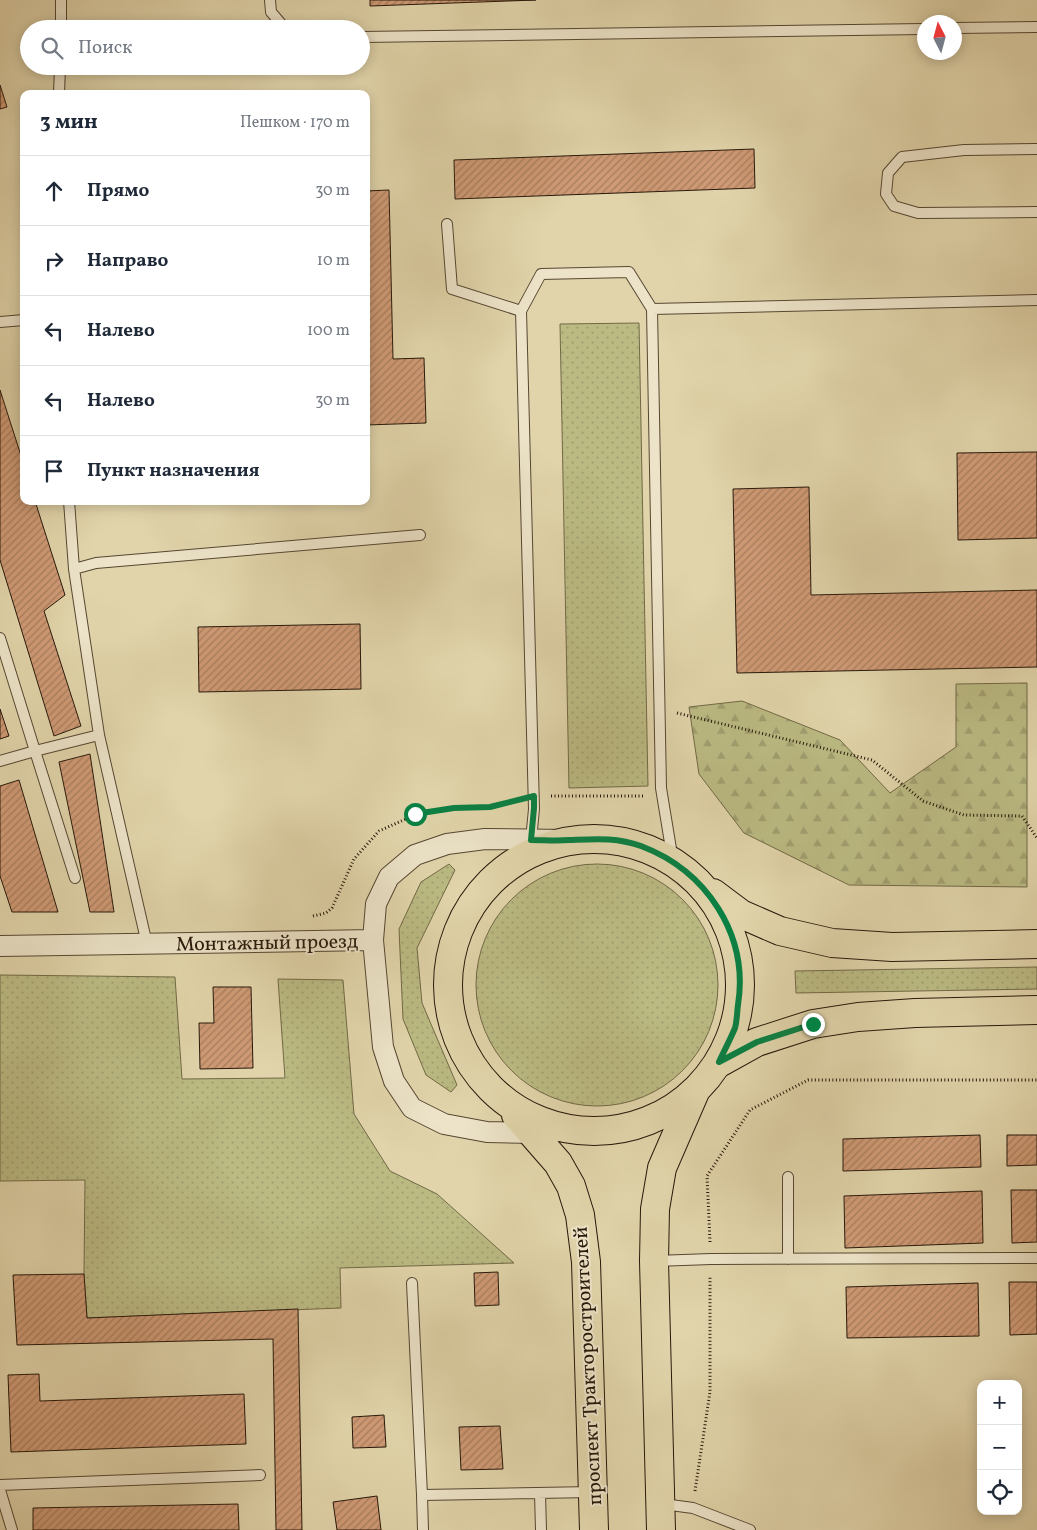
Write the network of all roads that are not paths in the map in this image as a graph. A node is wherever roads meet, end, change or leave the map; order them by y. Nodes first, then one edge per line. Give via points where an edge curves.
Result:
1 (61, 0) edge
2 (270, 0) edge
3 (60, 20) edge
4 (277, 20) edge
5 (1037, 27) edge
6 (962, 28) edge
7 (917, 29) edge
8 (370, 37) edge
9 (60, 75) edge
10 (59, 90) edge
11 (1037, 149) edge
12 (1037, 212) edge
13 (447, 224) dead end
14 (1037, 300) edge
15 (652, 309) junction
16 (521, 311) junction
17 (20, 320) edge
18 (0, 322) edge
19 (69, 505) edge
20 (420, 535) dead end
21 (74, 569) junction
22 (0, 638) edge
23 (99, 735) junction
24 (36, 751) junction
25 (0, 761) edge
26 (528, 847) junction
27 (673, 861) junction
28 (75, 878) dead end
29 (696, 880) junction
30 (373, 940) junction
31 (147, 944) junction
32 (1037, 944) edge
33 (0, 946) edge
34 (1037, 1010) edge
35 (719, 1062) junction
36 (695, 1092) junction
37 (508, 1106) junction
38 (573, 1130) junction
39 (533, 1133) junction
40 (788, 1176) dead end
41 (1037, 1258) edge
42 (788, 1259) junction
43 (654, 1261) junction
44 (412, 1284) dead end
45 (260, 1475) dead end
46 (0, 1485) edge
47 (0, 1490) edge
48 (594, 1492) junction
49 (540, 1493) junction
50 (422, 1495) junction
51 (661, 1517) edge
52 (12, 1530) edge
53 (423, 1530) edge
54 (541, 1530) edge
55 (594, 1530) edge
56 (750, 1530) edge

1 - 3 lane
2 - 4 lane via 270,12
5 - 6 lane
7 - 8 lane
9 - 10 lane
11 - 12 lane via 964,150 902,157 888,173 886,194 894,206 918,214
13 - 16 lane via 452,290
14 - 15 lane
15 - 16 lane via 629,272 610,272 541,274
15 - 27 lane via 660,788
16 - 26 lane via 534,796
17 - 18 lane
19 - 21 lane
20 - 21 lane via 96,563
21 - 23 lane
22 - 24 lane
23 - 24 lane
23 - 31 lane
24 - 25 lane
24 - 28 lane
26 - 27 main road via 606,838 640,846
26 - 30 street via 485,839 447,844 414,855 389,877 376,904
26 - 37 main road via 474,903 455,938 448,978 452,1019 466,1056 486,1084
27 - 29 main road
29 - 32 main road via 741,914 780,931 832,943 892,947
29 - 35 main road via 721,911 736,948 741,987 735,1026
30 - 31 street, Монтажный проезд
30 - 39 street, Монтажный проезд via 383,1046 394,1081 412,1108 444,1124 487,1132
31 - 33 street, Монтажный проезд
34 - 35 main road via 849,1018 813,1024 757,1042
35 - 36 main road
36 - 38 main road via 665,1113 631,1127
36 - 43 main road via 662,1168 655,1209
37 - 38 main road via 539,1124
37 - 39 main road, проспект Тракторостроителей
38 - 39 street, Монтажный проезд
39 - 48 main road, проспект Тракторостроителей via 558,1163 571,1186 580,1215 586,1262
40 - 42 lane
41 - 42 lane
42 - 43 lane
43 - 51 main road
44 - 50 lane
45 - 46 lane
47 - 52 lane
48 - 49 lane
48 - 55 main road, проспект Тракторостроителей
49 - 50 lane
49 - 54 lane
50 - 53 lane
51 - 56 lane via 693,1508

